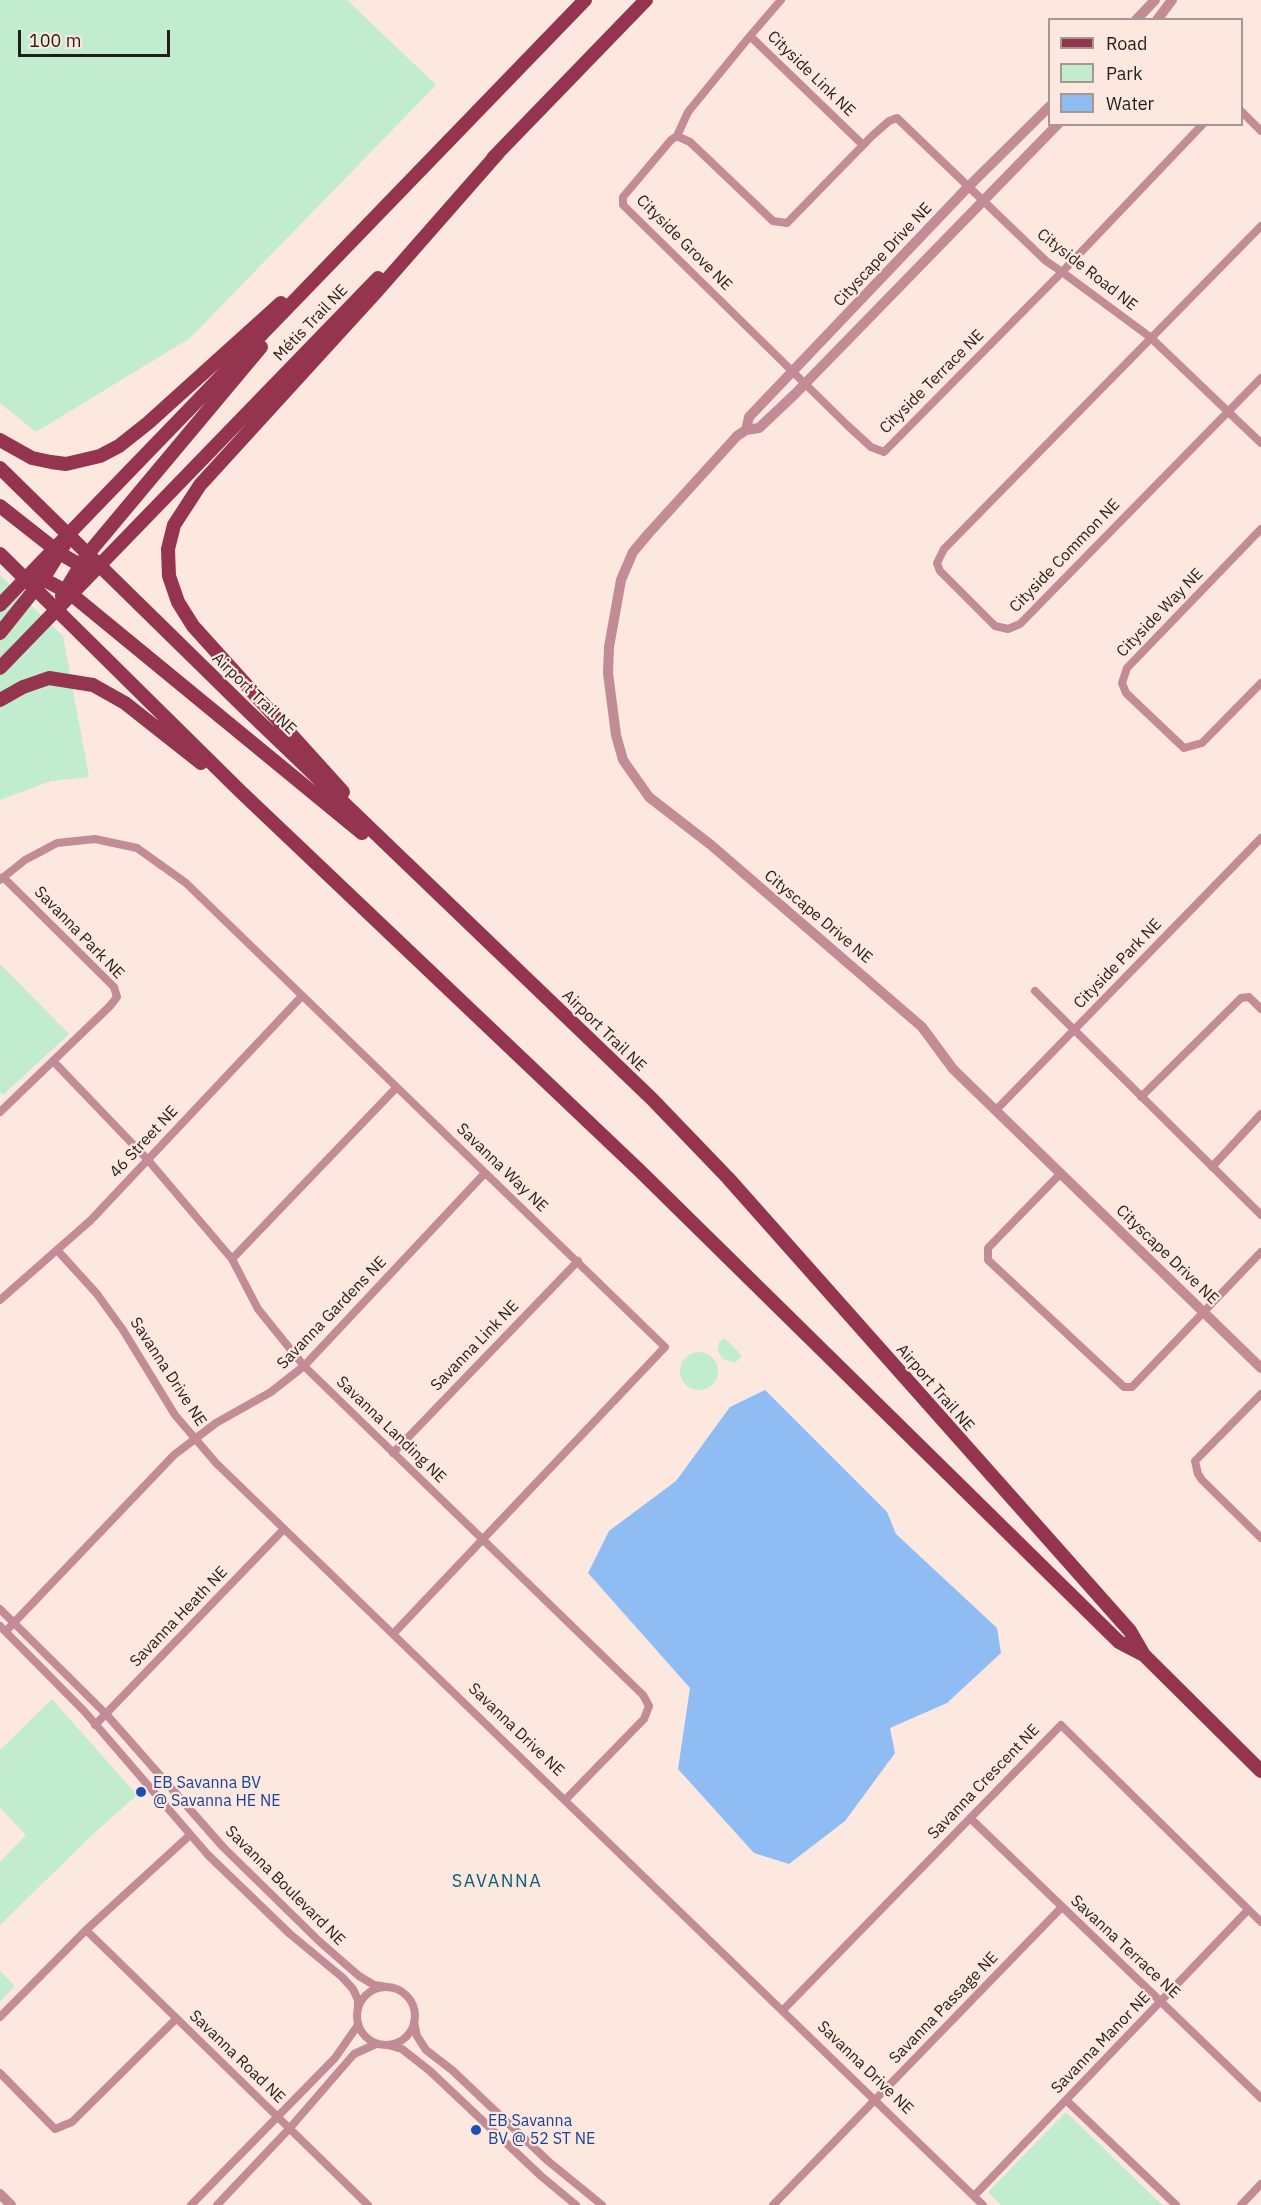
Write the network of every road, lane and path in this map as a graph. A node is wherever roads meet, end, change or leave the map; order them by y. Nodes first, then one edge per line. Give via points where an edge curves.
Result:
1 (585, 0) edge
2 (646, 0) edge
3 (781, 0) edge
4 (1155, 0) edge
5 (1173, 0) edge
6 (1138, 18) edge
7 (1159, 18) edge
8 (750, 36) junction
9 (1048, 108) edge
10 (1243, 113) edge
11 (1056, 126) edge
12 (1201, 126) edge
13 (1261, 131) edge
14 (677, 136) junction
15 (863, 145) junction
16 (499, 152) junction
17 (968, 187) junction
18 (984, 203) junction
19 (369, 224) junction
20 (1261, 226) edge
21 (1062, 272) junction
22 (306, 289) junction
23 (1150, 337) junction
24 (792, 373) junction
25 (1261, 378) edge
26 (804, 384) junction
27 (1228, 410) junction
28 (746, 430) junction
29 (0, 440) edge
30 (1261, 443) edge
31 (0, 468) edge
32 (0, 506) edge
33 (1261, 529) edge
34 (67, 535) junction
35 (57, 551) junction
36 (0, 554) edge
37 (83, 560) junction
38 (98, 566) junction
39 (26, 579) junction
40 (39, 584) junction
41 (68, 592) junction
42 (0, 605) edge
43 (56, 611) junction
44 (0, 633) edge
45 (0, 668) edge
46 (1261, 683) edge
47 (0, 700) edge
48 (240, 791) junction
49 (1261, 838) edge
50 (2, 878) edge
51 (438, 895) junction
52 (1035, 991) dead end
53 (302, 996) junction
54 (1261, 1009) edge
55 (1074, 1030) junction
56 (54, 1062) junction
57 (396, 1089) junction
58 (1141, 1097) junction
59 (996, 1110) junction
60 (0, 1112) edge
61 (1261, 1114) edge
62 (148, 1160) junction
63 (1212, 1167) junction
64 (485, 1173) junction
65 (1061, 1173) junction
66 (1261, 1215) edge
67 (58, 1251) junction
68 (1261, 1252) edge
69 (232, 1259) junction
70 (578, 1261) junction
71 (0, 1300) edge
72 (1204, 1312) junction
73 (304, 1366) junction
74 (1261, 1368) edge
75 (1261, 1394) edge
76 (193, 1439) junction
77 (393, 1452) junction
78 (284, 1529) junction
79 (1261, 1538) edge
80 (482, 1539) junction
81 (0, 1609) edge
82 (14, 1622) junction
83 (3, 1628) edge
84 (394, 1633) junction
85 (1144, 1655) junction
86 (106, 1714) junction
87 (95, 1725) junction
88 (1261, 1771) edge
89 (566, 1799) junction
90 (970, 1818) junction
91 (190, 1835) junction
92 (1061, 1908) junction
93 (1248, 1910) junction
94 (1261, 1922) edge
95 (86, 1930) junction
96 (387, 1987) junction
97 (1162, 2002) junction
98 (357, 2009) junction
99 (783, 2010) junction
100 (0, 2018) edge
101 (176, 2019) junction
102 (414, 2022) junction
103 (358, 2025) junction
104 (376, 2044) junction
105 (388, 2045) junction
106 (0, 2073) edge
107 (1261, 2098) edge
108 (876, 2100) junction
109 (1067, 2101) junction
110 (277, 2117) junction
111 (289, 2129) junction
112 (1261, 2184) edge
113 (0, 2194) edge
114 (974, 2196) junction
115 (592, 2202) edge
116 (11, 2205) edge
117 (191, 2205) edge
118 (217, 2205) edge
119 (368, 2205) edge
120 (576, 2205) edge
121 (602, 2205) edge
122 (773, 2205) edge
123 (983, 2205) edge
124 (1176, 2205) edge
125 (1241, 2205) edge

1 - 19 main road, Métis Trail NE
2 - 16 main road, Métis Trail NE
3 - 8 street
4 - 6 street
5 - 7 street
8 - 14 street, Cityside Link NE via 688,112
8 - 15 street, Cityside Link NE
9 - 17 street, Cityscape Drive NE
10 - 13 street
11 - 18 street, Cityscape Drive NE
12 - 21 street
14 - 15 street via 690,142 773,221 781,224 791,220
14 - 24 street, Cityside Grove NE via 623,197 623,205
15 - 17 street, Cityside Road NE via 884,124 897,118
16 - 38 main road, Métis Trail NE
16 - 51 main road via 200,485 174,525 168,549 169,576 178,602 193,626
17 - 18 street, Cityside Road NE
17 - 24 street, Cityscape Drive NE
18 - 21 street, Cityside Road NE
18 - 26 street, Cityscape Drive NE
19 - 22 main road, Métis Trail NE
19 - 29 main road via 119,446 100,456 66,464 32,458
20 - 23 street, Cityside Common NE
21 - 23 street, Cityside Road NE
21 - 26 street, Cityside Terrace NE via 884,452 871,447
22 - 34 main road, Métis Trail NE
22 - 37 main road
23 - 27 street, Cityside Road NE
23 - 27 street, Cityside Common NE via 939,555 940,571 995,626 1008,629 1020,624
24 - 26 street, Cityside Terrace NE
24 - 28 street, Cityscape Drive NE via 749,417
25 - 27 street, Cityside Common NE
26 - 28 street, Cityscape Drive NE via 759,428
27 - 30 street, Cityside Road NE
28 - 59 street, Cityscape Drive NE via 633,552 621,580 608,673 623,760 649,797 711,845 914,1019 953,1069
31 - 34 main road, Airport Trail NE
32 - 35 main road
33 - 46 street, Cityside Way NE via 1127,668 1122,683 1126,693 1184,748 1202,743
34 - 35 main road
34 - 37 main road, Airport Trail NE
35 - 37 main road
35 - 39 main road
35 - 40 main road
36 - 39 main road, Airport Trail NE
37 - 38 main road, Airport Trail NE
37 - 41 main road
38 - 41 main road, Métis Trail NE
38 - 51 main road, Airport Trail NE
39 - 40 main road, Airport Trail NE
39 - 42 main road
40 - 41 main road
40 - 43 main road, Airport Trail NE
40 - 44 main road
41 - 43 main road, Métis Trail NE
41 - 51 main road
43 - 45 main road, Métis Trail NE
43 - 48 main road, Airport Trail NE
47 - 48 main road via 49,678 93,686 124,703
48 - 85 main road, Airport Trail NE via 648,1178 1119,1642
49 - 55 street, Cityside Park NE
50 - 53 street, Savanna Way NE via 57,843 95,839 137,848 186,883
50 - 56 street, Savanna Park NE via 114,987 117,997
51 - 85 main road, Airport Trail NE via 652,1099 728,1178 1130,1631
52 - 55 street
53 - 57 street, Savanna Way NE
53 - 62 street, 46 Street NE
54 - 58 street via 1249,997 1241,999
55 - 58 street
55 - 59 street, Cityside Park NE
56 - 60 street, Savanna Park NE
56 - 62 street, Savanna Landing NE
57 - 64 street, Savanna Way NE
57 - 69 street
58 - 63 street
59 - 65 street, Cityscape Drive NE
61 - 63 street
62 - 67 street, 46 Street NE
62 - 69 street, Savanna Landing NE
63 - 66 street
64 - 70 street, Savanna Way NE
64 - 73 street, Savanna Gardens NE
65 - 72 street, Cityscape Drive NE
65 - 72 street via 988,1248 988,1260 1124,1387 1132,1387
67 - 71 street, 46 Street NE
67 - 76 street, Savanna Drive NE via 110,1312
68 - 72 street
69 - 73 street, Savanna Landing NE via 258,1309
70 - 77 street, Savanna Link NE
70 - 80 street, Savanna Way NE via 665,1347
72 - 74 street, Cityscape Drive NE
73 - 76 street, Savanna Gardens NE via 271,1392
73 - 77 street, Savanna Landing NE
75 - 79 street via 1198,1457 1195,1467 1202,1480
76 - 78 street, Savanna Drive NE
76 - 82 street, Savanna Gardens NE
77 - 80 street, Savanna Landing NE
78 - 84 street, Savanna Drive NE
78 - 86 street, Savanna Heath NE
80 - 84 street, Savanna Way NE
80 - 89 street, Savanna Landing NE via 643,1695 649,1706 644,1719
81 - 82 street, Savanna Boulevard NE
82 - 83 street, Savanna Gardens NE
82 - 86 street, Savanna Boulevard NE
83 - 87 street, Savanna Boulevard NE
84 - 89 street, Savanna Drive NE
85 - 88 main road, Airport Trail NE
86 - 87 street, Savanna Heath NE
86 - 96 street, Savanna Boulevard NE via 223,1847 320,1942 359,1976
87 - 91 street, Savanna Boulevard NE
89 - 99 street, Savanna Drive NE
90 - 92 street, Savanna Terrace NE
90 - 93 street, Savanna Crescent NE via 1060,1725
90 - 99 street, Savanna Crescent NE
91 - 95 street
91 - 98 street, Savanna Boulevard NE via 290,1934 342,1977 353,1989
92 - 97 street, Savanna Terrace NE
92 - 108 street, Savanna Passage NE
93 - 94 street, Savanna Crescent NE
93 - 97 street, Savanna Manor NE
95 - 100 street
95 - 101 street, Savanna Road NE
96 - 98 street via 365,1995
96 - 102 street via 396,1989 411,2002
97 - 107 street, Savanna Terrace NE
97 - 109 street, Savanna Manor NE
98 - 103 street
99 - 108 street, Savanna Drive NE
101 - 106 street via 72,2122 55,2129
101 - 110 street, Savanna Road NE
102 - 105 street via 402,2041
102 - 115 street via 426,2050
103 - 104 street via 364,2036
103 - 110 street via 335,2058
104 - 105 street
104 - 111 street via 354,2054
105 - 120 street via 402,2049 430,2071
108 - 114 street, Savanna Drive NE
108 - 122 street, Savanna Passage NE
109 - 114 street, Savanna Manor NE
109 - 124 street
110 - 111 street, Savanna Road NE
110 - 117 street
111 - 118 street
111 - 119 street, Savanna Road NE
112 - 125 street
113 - 116 street
114 - 123 street, Savanna Drive NE
115 - 121 street

